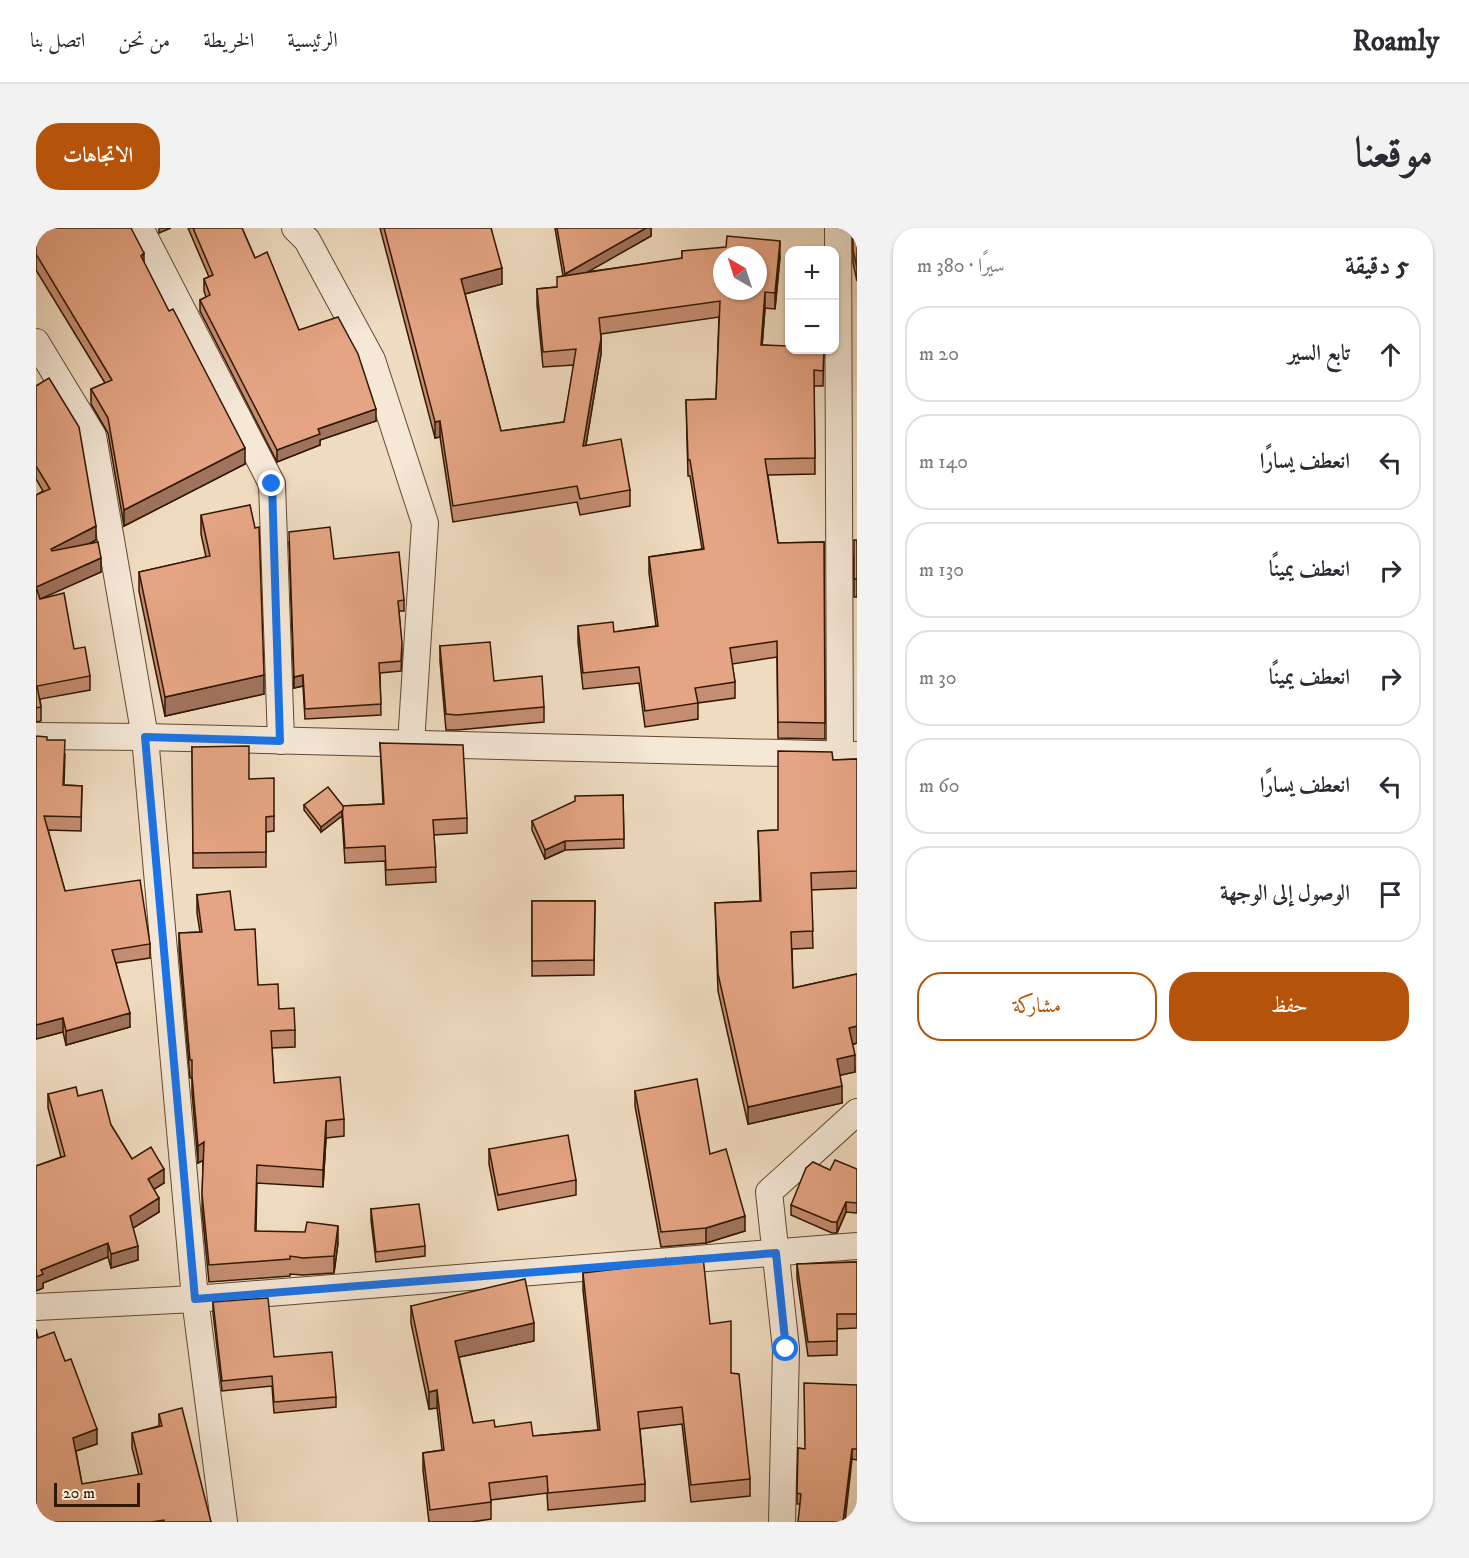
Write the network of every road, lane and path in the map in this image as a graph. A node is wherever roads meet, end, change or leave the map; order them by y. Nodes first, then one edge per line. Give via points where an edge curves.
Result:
1 (140, 228) edge
2 (295, 228) edge
3 (838, 228) edge
4 (36, 342) edge
5 (36, 736) edge
6 (145, 737) junction
7 (280, 741) junction
8 (411, 744) junction
9 (849, 754) edge
10 (857, 1112) edge
11 (857, 1246) edge
12 (776, 1253) junction
13 (195, 1299) junction
14 (36, 1307) edge
15 (224, 1522) edge
16 (782, 1522) edge

1 - 7 street via 272,484
2 - 8 street via 308,240 372,360 425,523
3 - 9 street
4 - 6 street via 93,436
5 - 6 street
6 - 7 street
6 - 13 street
7 - 8 street
8 - 9 street
10 - 12 street via 770,1192
11 - 12 street
12 - 13 street
12 - 16 street via 786,1349
13 - 14 street
13 - 15 street

